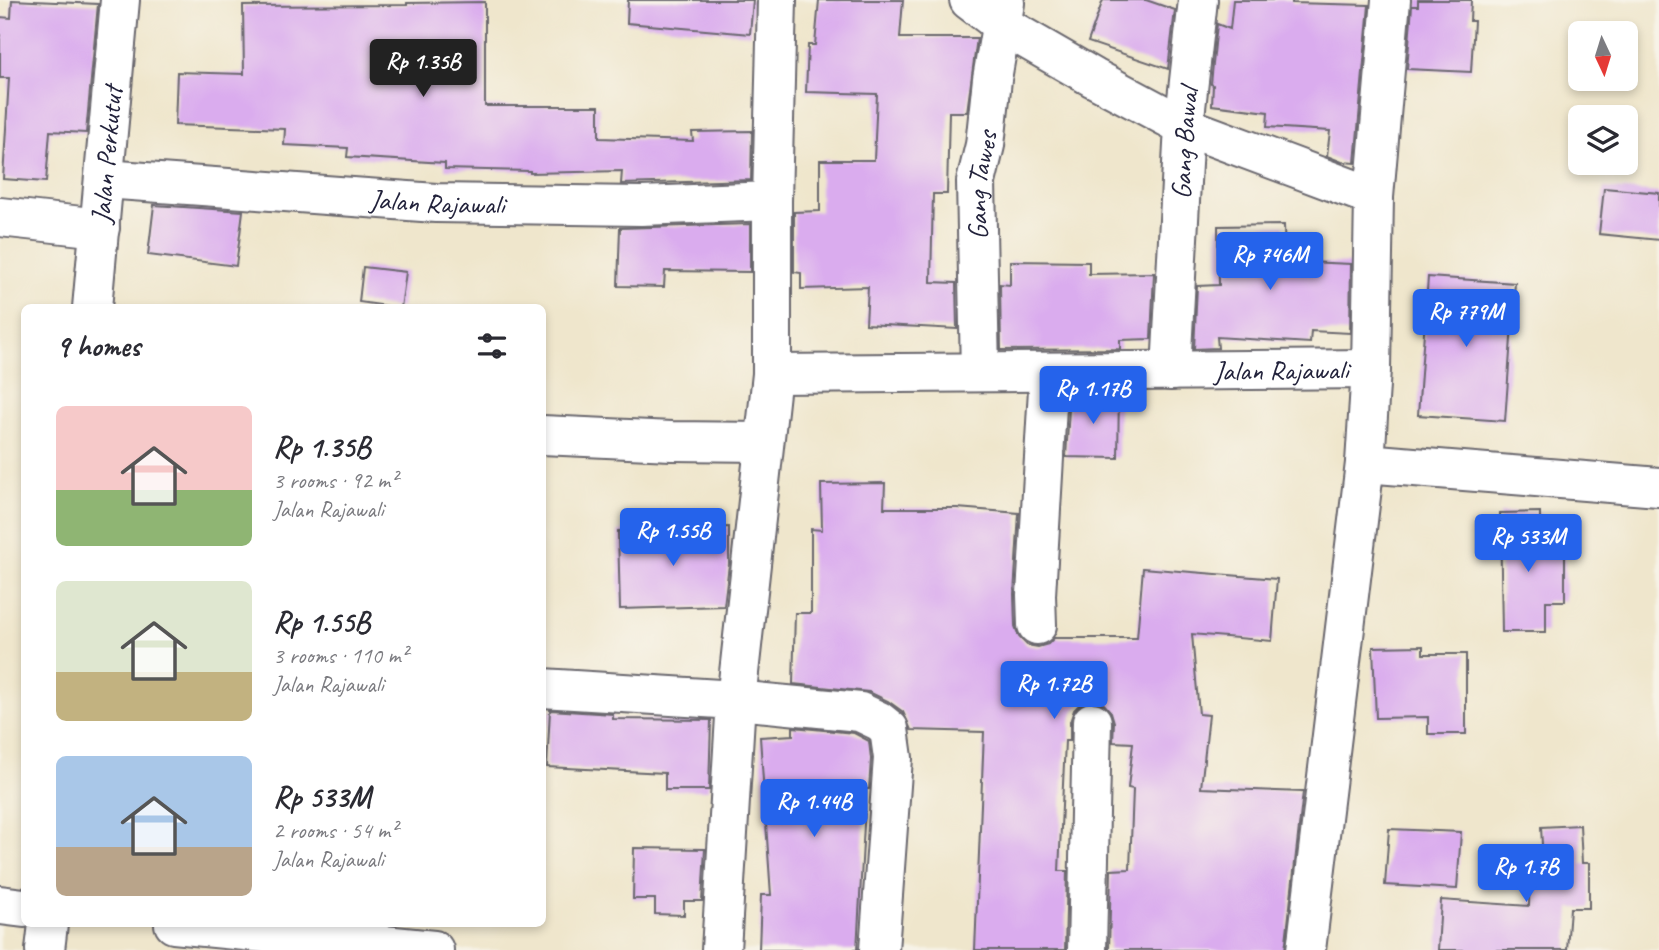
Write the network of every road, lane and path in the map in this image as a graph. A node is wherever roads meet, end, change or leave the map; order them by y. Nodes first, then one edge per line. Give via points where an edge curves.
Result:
1 (120, 0) edge
2 (777, 0) edge
3 (969, 0) edge
4 (1198, 0) edge
5 (1391, 0) edge
6 (1004, 13) edge
7 (1184, 126) junction
8 (104, 179) junction
9 (1374, 197) junction
10 (772, 201) junction
11 (0, 217) edge
12 (100, 228) junction
13 (92, 304) edge
14 (1371, 369) junction
15 (1171, 371) junction
16 (1049, 372) junction
17 (980, 373) junction
18 (772, 374) junction
19 (546, 435) edge
20 (764, 442) junction
21 (1365, 463) junction
22 (1659, 487) edge
23 (1037, 625) dead end
24 (546, 688) edge
25 (736, 700) junction
26 (1092, 722) dead end
27 (0, 905) edge
28 (21, 908) edge
29 (48, 927) edge
30 (204, 927) edge
31 (46, 950) edge
32 (434, 950) edge
33 (721, 950) edge
34 (879, 950) edge
35 (1087, 950) edge
36 (1306, 950) edge

1 - 8 street, Jalan Perkutut
2 - 10 street
3 - 6 street
4 - 7 street, Gang Bawal
5 - 9 street
6 - 7 street via 1094,78
6 - 17 street, Gang Tawes via 976,182
7 - 9 street
7 - 15 street, Gang Bawal
8 - 10 street, Jalan Rajawali via 436,203 641,206
8 - 12 street, Jalan Perkutut
9 - 14 street
10 - 18 street
11 - 12 street
12 - 13 street, Jalan Perkutut
14 - 15 street, Jalan Rajawali
14 - 21 street
15 - 16 street, Jalan Rajawali
16 - 17 street, Jalan Rajawali
16 - 23 street
17 - 18 street, Jalan Rajawali
18 - 20 street
19 - 20 street
20 - 25 street
21 - 22 street
21 - 36 street
24 - 25 street
25 - 33 street
25 - 34 street via 859,712 889,729 893,758
26 - 35 street
27 - 28 street
29 - 31 street
30 - 32 street

